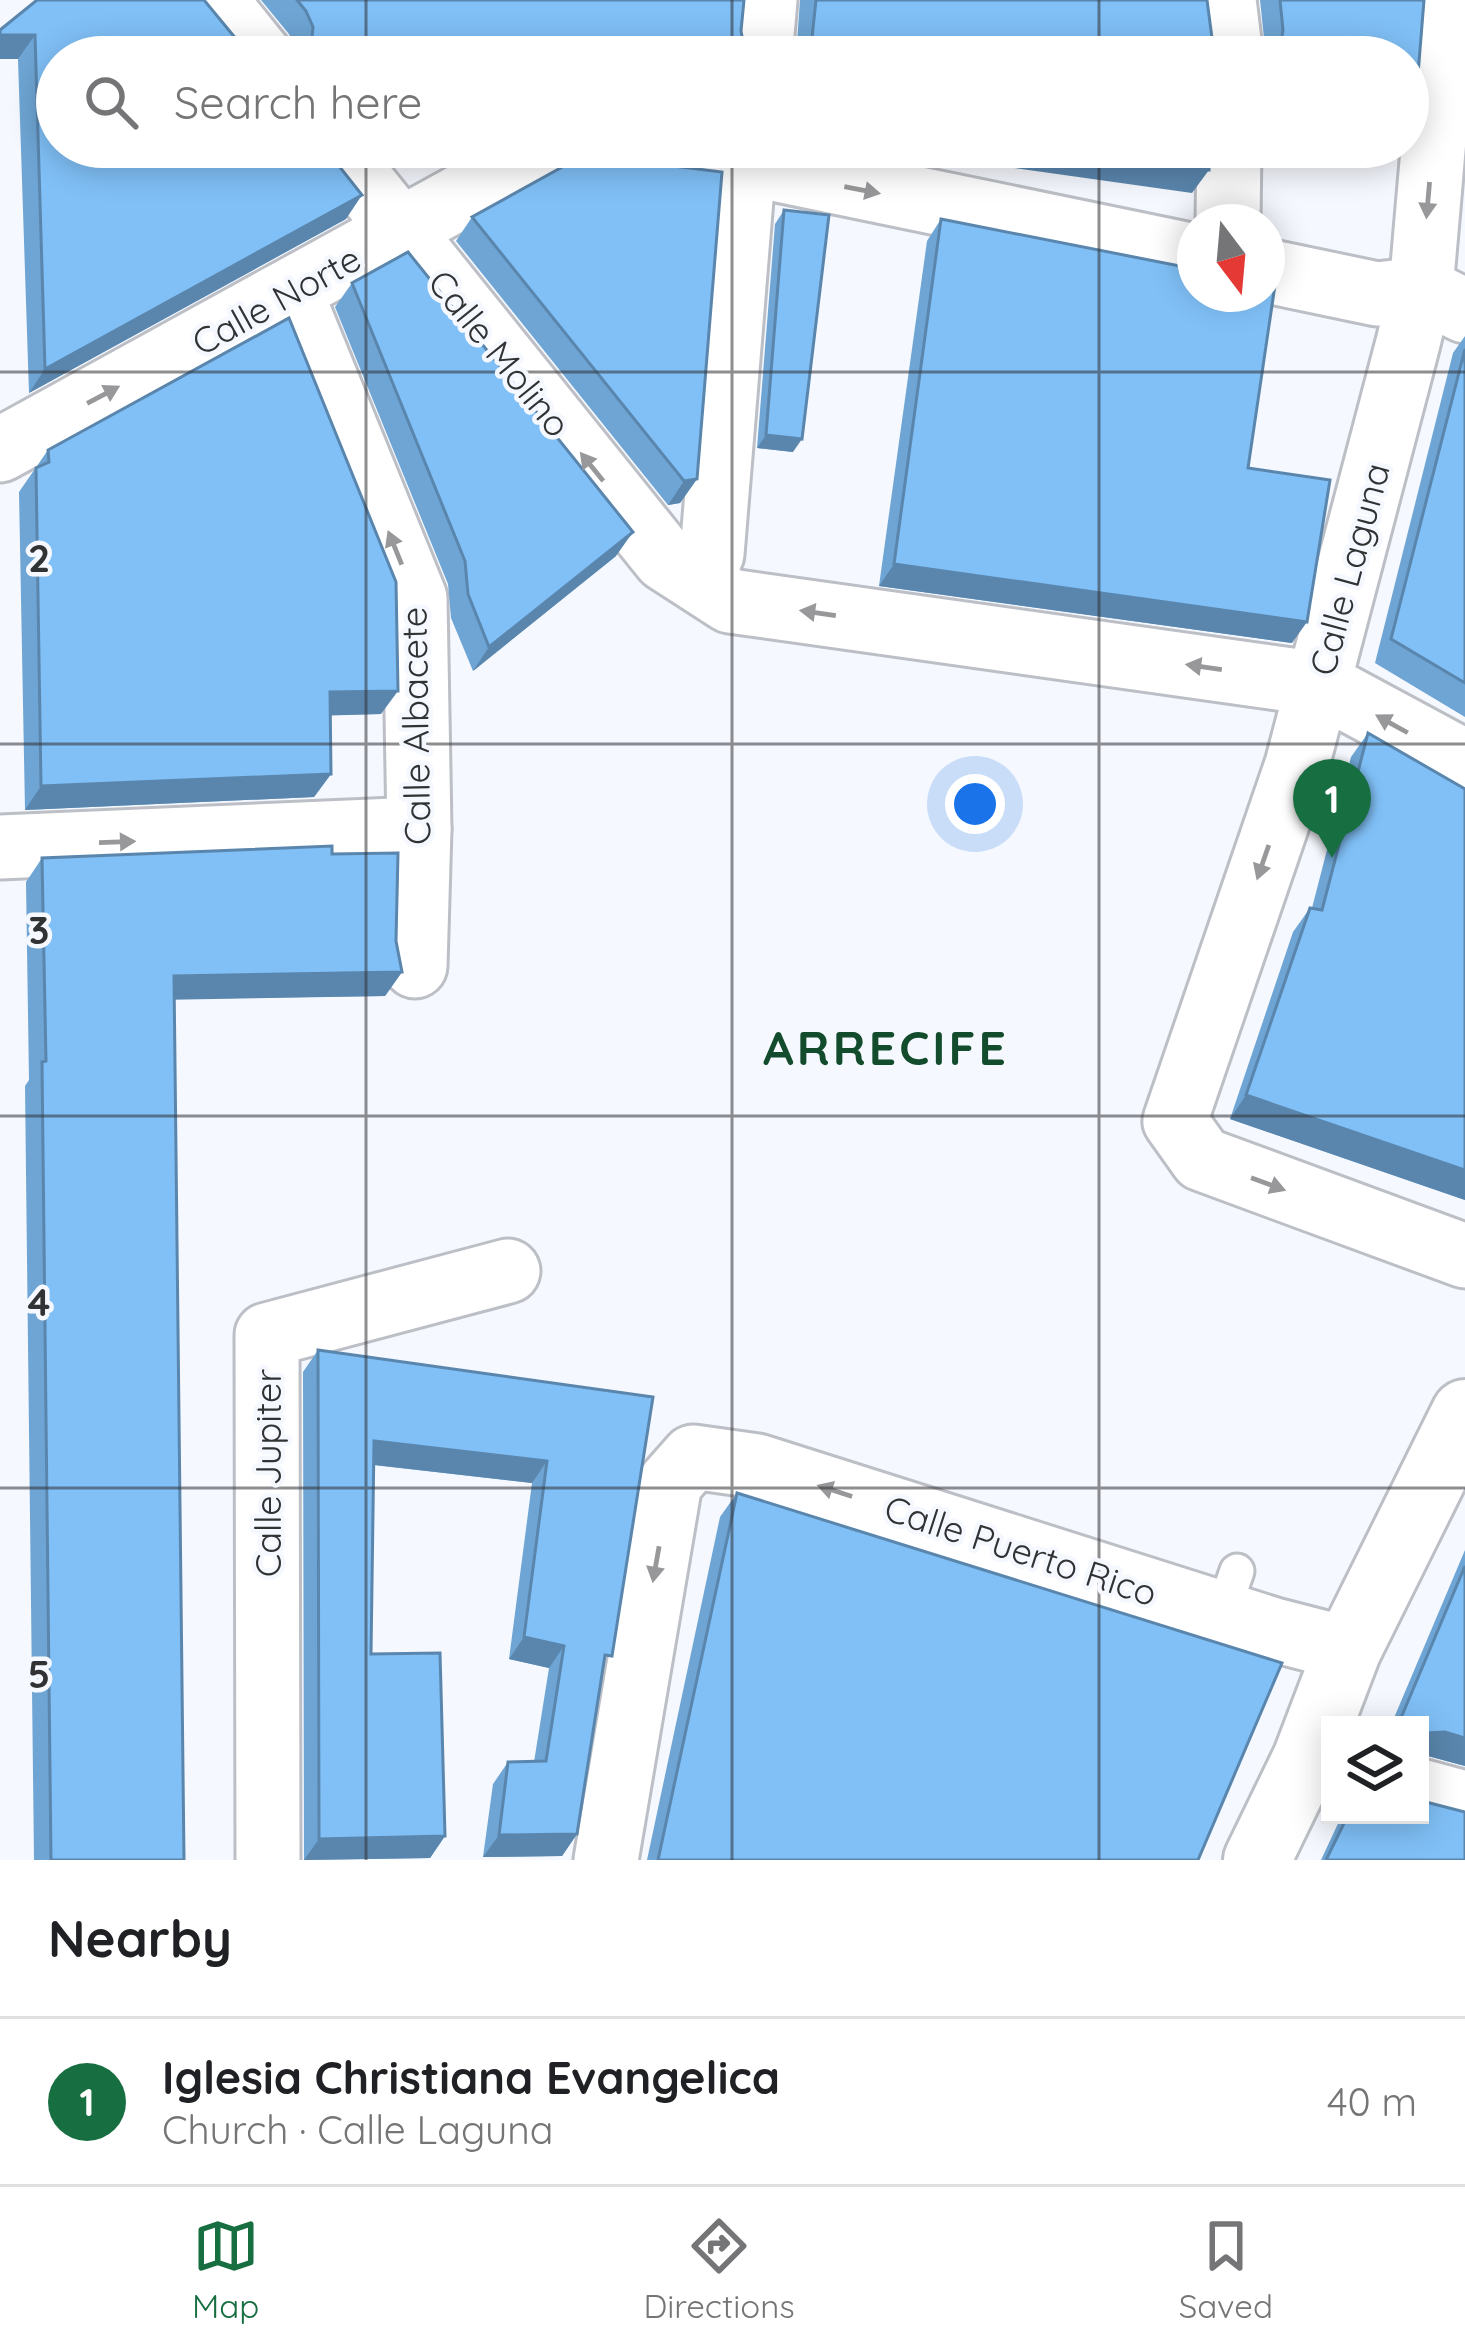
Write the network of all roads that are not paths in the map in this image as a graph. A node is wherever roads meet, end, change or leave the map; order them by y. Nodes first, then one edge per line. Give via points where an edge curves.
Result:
1 (215, 0) edge
2 (765, 0) edge
3 (1224, 0) edge
4 (1446, 0) edge
5 (244, 36) edge
6 (762, 36) edge
7 (1228, 36) edge
8 (351, 168) edge
9 (513, 168) edge
10 (747, 168) edge
11 (806, 168) edge
12 (1229, 168) edge
13 (1228, 204) edge
14 (400, 230) junction
15 (1177, 252) edge
16 (1285, 275) edge
17 (291, 293) junction
18 (1443, 300) edge
19 (0, 450) edge
20 (681, 569) junction
21 (1320, 683) junction
22 (1465, 762) edge
23 (419, 829) junction
24 (0, 847) edge
25 (415, 966) dead end
26 (1465, 1256) edge
27 (508, 1271) dead end
28 (1465, 1413) edge
29 (1348, 1649) junction
30 (1318, 1762) edge
31 (1429, 1793) edge
32 (1465, 1803) edge
33 (268, 1860) edge
34 (606, 1860) edge
35 (1257, 1860) edge

1 - 5 street
2 - 6 street
3 - 7 street
4 -> 18 street, Calle Laguna
8 - 14 street, Calle Molino
9 - 14 street, Calle Norte
10 - 20 street via 712,554
11 -> 15 street
12 - 13 street
14 - 17 street, Calle Norte
20 -> 14 street, Calle Molino
16 - 18 street
19 -> 17 street, Calle Norte
23 -> 17 street, Calle Albacete via 415,598
18 - 21 street, Calle Laguna
21 -> 20 street via 730,601
22 -> 21 street
21 -> 26 street, Calle Laguna via 1175,1121 1202,1159
24 -> 23 street
23 - 25 street, Calle Albacete
27 - 33 street, Calle Jupiter via 267,1335
28 - 29 street
29 - 30 street
29 -> 34 street, Calle Puerto Rico via 1230,1592 757,1466 693,1457 670,1483
30 - 35 street
31 - 32 street

